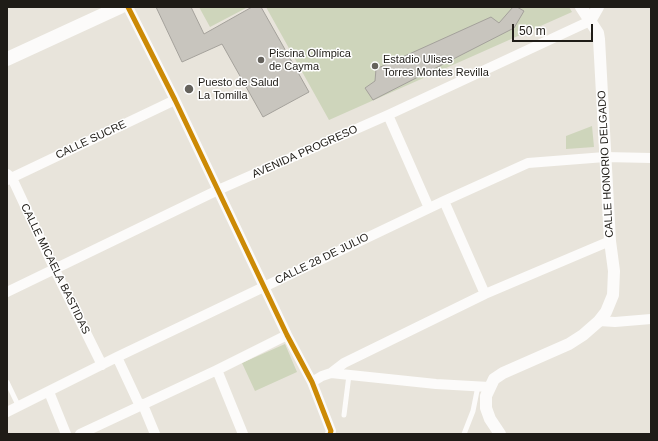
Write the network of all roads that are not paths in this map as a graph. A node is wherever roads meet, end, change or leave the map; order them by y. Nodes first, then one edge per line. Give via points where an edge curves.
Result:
1 (120, 7) edge
2 (128, 7) edge
3 (581, 7) edge
4 (598, 7) edge
5 (590, 20) junction
6 (7, 59) edge
7 (175, 100) junction
8 (388, 115) junction
9 (605, 157) junction
10 (651, 158) edge
11 (9, 178) edge
12 (218, 190) junction
13 (444, 201) junction
14 (429, 208) junction
15 (610, 241) junction
16 (54, 268) junction
17 (264, 287) junction
18 (7, 292) edge
19 (485, 294) junction
20 (651, 319) edge
21 (599, 321) junction
22 (287, 335) junction
23 (117, 357) junction
24 (102, 365) junction
25 (217, 370) junction
26 (331, 373) junction
27 (349, 375) junction
28 (7, 382) edge
29 (312, 382) junction
30 (483, 387) junction
31 (49, 392) junction
32 (143, 405) junction
33 (19, 407) junction
34 (7, 412) edge
35 (344, 415) dead end
36 (66, 434) edge
37 (80, 434) edge
38 (155, 434) edge
39 (243, 434) edge
40 (330, 434) edge
41 (464, 434) edge
42 (500, 434) edge

1 - 6 main road
2 - 7 street
3 - 5 street, CALLE HONORIO DELGADO
4 - 5 street
5 - 8 street, AVENIDA PROGRESO
5 - 9 street, CALLE HONORIO DELGADO via 599,39
7 - 11 street, CALLE SUCRE
7 - 12 street
8 - 12 street, AVENIDA PROGRESO
8 - 14 street
9 - 10 street, CALLE 28 DE JULIO
9 - 13 street, CALLE 28 DE JULIO via 528,163
9 - 15 street, CALLE HONORIO DELGADO
11 - 16 street, CALLE MICAELA BASTIDAS
12 - 16 street, AVENIDA PROGRESO
12 - 17 street
13 - 14 street, CALLE 28 DE JULIO
13 - 19 street
14 - 17 street, CALLE 28 DE JULIO
15 - 19 street
15 - 21 street, CALLE HONORIO DELGADO via 614,270 613,290 610,305
16 - 18 street, AVENIDA PROGRESO
16 - 24 street, CALLE MICAELA BASTIDAS
17 - 22 street
17 - 23 street, CALLE 28 DE JULIO
19 - 26 street via 344,363
20 - 21 street
21 - 30 street, CALLE HONORIO DELGADO via 569,344 498,376
22 - 25 street
22 - 29 street
23 - 24 street, CALLE 28 DE JULIO
23 - 32 street via 138,402
24 - 31 street, CALLE 28 DE JULIO
25 - 32 street
25 - 39 street
26 - 27 street
26 - 29 street
27 - 30 street
27 - 35 lane
28 - 33 lane
29 - 40 street
30 - 41 lane
30 - 42 street via 486,408
31 - 33 street, CALLE 28 DE JULIO
31 - 36 street
32 - 37 street
32 - 38 street
33 - 34 street, CALLE 28 DE JULIO

